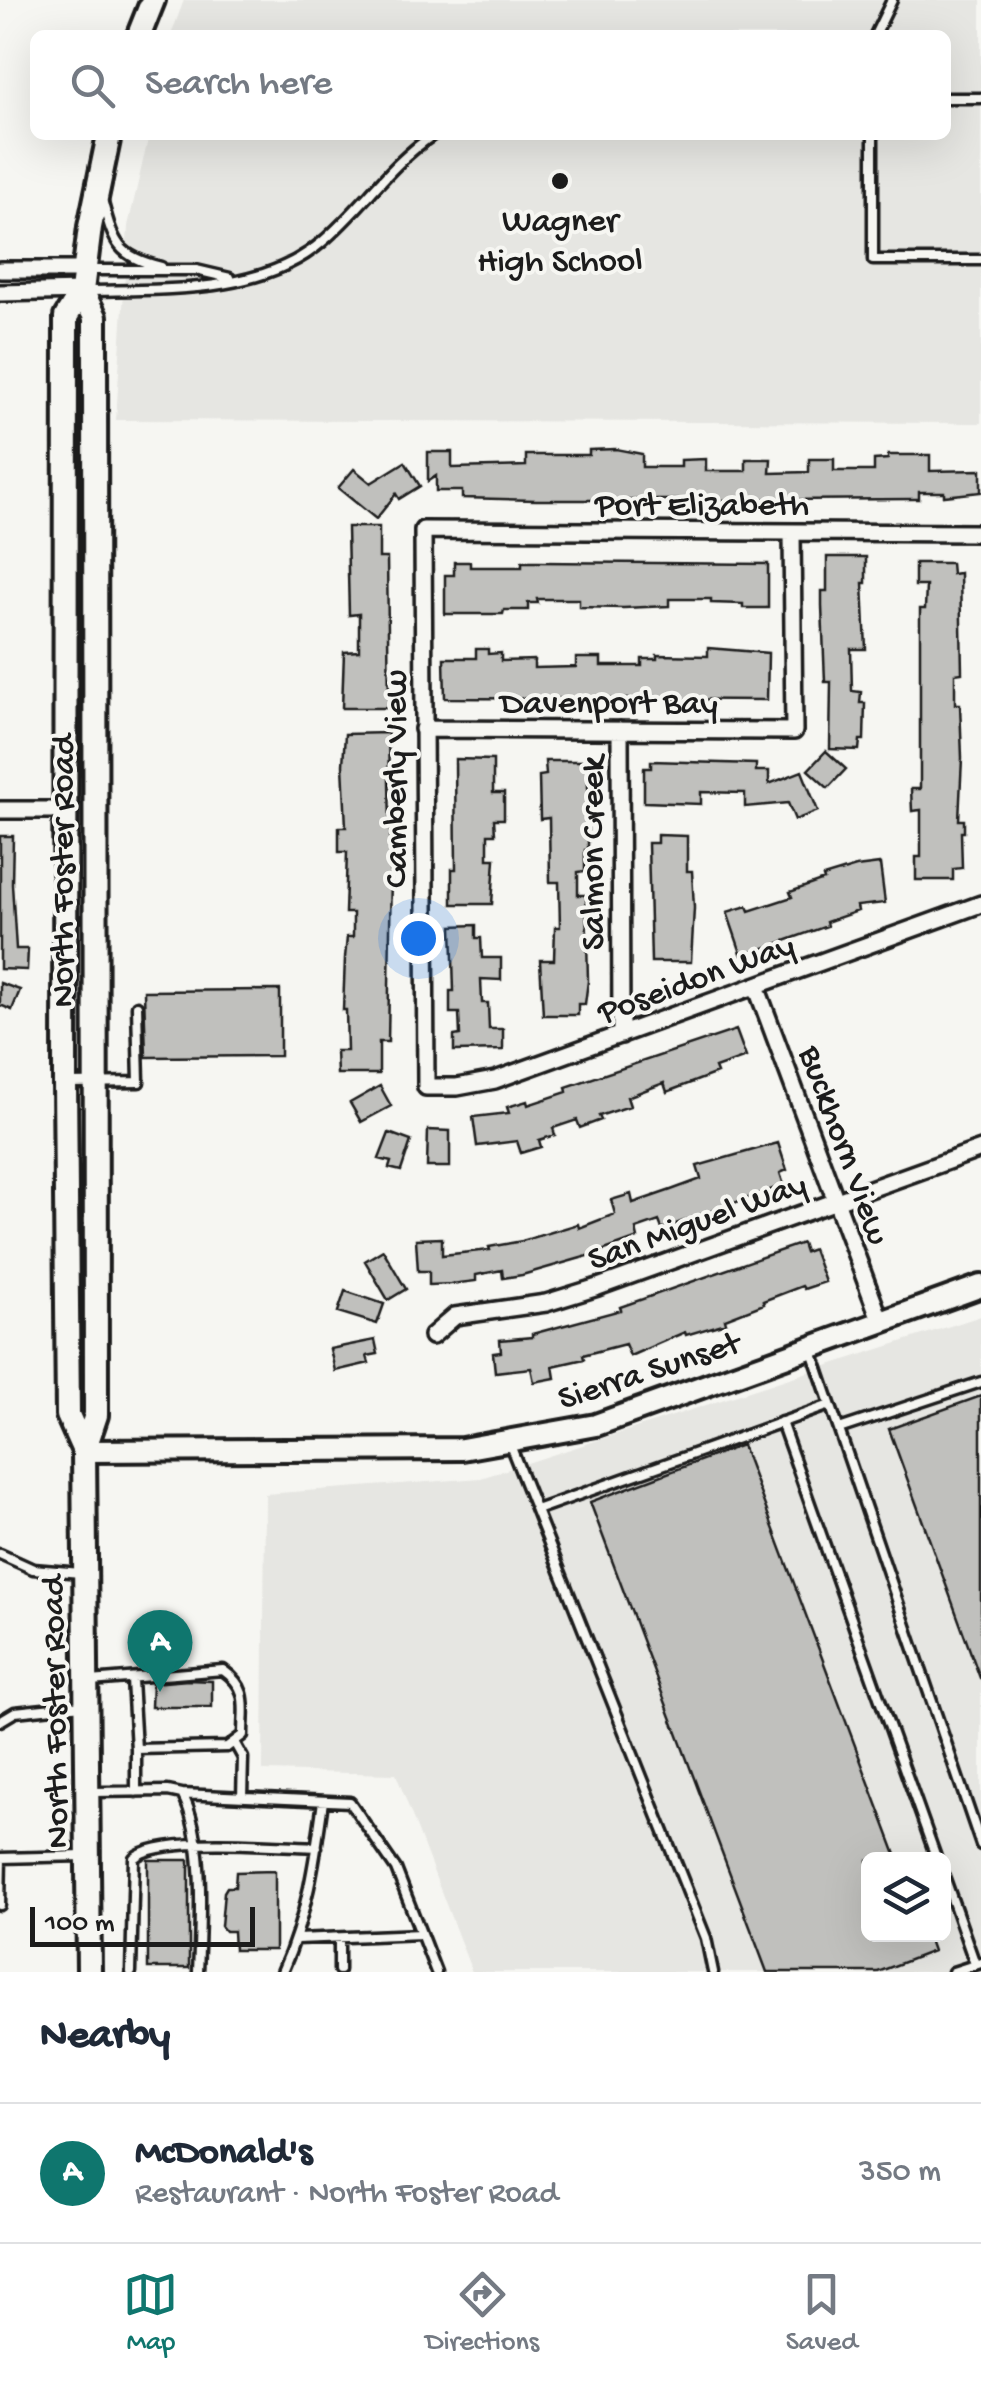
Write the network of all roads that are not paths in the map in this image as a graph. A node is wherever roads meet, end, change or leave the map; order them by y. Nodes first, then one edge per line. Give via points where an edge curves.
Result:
1 (153, 0) edge
2 (892, 0) edge
3 (141, 30) edge
4 (877, 30) edge
5 (951, 98) edge
6 (981, 98) edge
7 (108, 140) edge
8 (428, 140) edge
9 (873, 140) edge
10 (98, 184) junction
11 (981, 260) edge
12 (0, 270) edge
13 (175, 270) junction
14 (235, 279) junction
15 (83, 281) junction
16 (0, 292) edge
17 (424, 530) joint
18 (792, 532) junction
19 (981, 533) edge
20 (423, 729) junction
21 (620, 730) junction
22 (0, 810) edge
23 (65, 810) junction
24 (981, 904) edge
25 (756, 986) junction
26 (137, 1006) dead end
27 (620, 1035) junction
28 (64, 1083) junction
29 (95, 1084) junction
30 (426, 1087) joint
31 (981, 1148) edge
32 (836, 1202) junction
33 (981, 1286) edge
34 (881, 1322) junction
35 (432, 1336) dead end
36 (811, 1348) junction
37 (981, 1382) edge
38 (830, 1405) junction
39 (782, 1422) junction
40 (838, 1429) junction
41 (508, 1441) junction
42 (84, 1451) junction
43 (536, 1510) junction
44 (0, 1554) edge
45 (85, 1574) junction
46 (132, 1680) junction
47 (86, 1681) junction
48 (86, 1705) junction
49 (0, 1721) edge
50 (234, 1742) junction
51 (136, 1749) junction
52 (88, 1792) junction
53 (136, 1792) junction
54 (182, 1794) junction
55 (242, 1797) junction
56 (322, 1800) junction
57 (195, 1844) junction
58 (981, 1846) edge
59 (316, 1847) junction
60 (935, 1852) edge
61 (88, 1856) junction
62 (0, 1858) edge
63 (951, 1894) edge
64 (0, 1905) edge
65 (421, 1934) junction
66 (339, 1938) junction
67 (296, 1939) junction
68 (978, 1964) edge
69 (339, 1970) edge
70 (89, 1972) edge
71 (131, 1972) edge
72 (198, 1972) edge
73 (282, 1972) edge
74 (436, 1972) edge
75 (713, 1972) edge
76 (953, 1972) edge

1 - 3 main road
2 - 4 lane
5 - 6 lane
7 - 10 main road, North Foster Road
8 - 14 lane via 320,244 283,266
9 - 11 lane via 873,260
10 - 13 lane via 112,240 134,260
10 - 15 main road, North Foster Road
12 - 15 street
13 - 14 lane
13 - 15 lane
14 - 15 lane via 208,288
15 - 16 street
15 - 23 main road, North Foster Road via 66,317
15 - 29 main road, North Foster Road via 95,317
17 - 18 street, Port Elizabeth
17 - 20 street, Camberly View
18 - 19 street, Port Elizabeth
18 - 21 street, Davenport Bay via 794,731
20 - 21 street, Davenport Bay
20 - 30 street, Camberly View
21 - 27 street, Salmon Creek
22 - 23 street
23 - 28 main road, North Foster Road
24 - 25 street, Poseidon Way
25 - 27 street, Poseidon Way
25 - 32 street, Buckhorn View
26 - 29 lane via 139,1082
27 - 30 street, Poseidon Way via 495,1080
28 - 29 lane
28 - 42 main road, North Foster Road via 68,1416
29 - 42 main road, North Foster Road via 96,1416
31 - 32 street, San Miguel Way
32 - 34 street, Buckhorn View
32 - 35 street, San Miguel Way via 598,1287 455,1316
33 - 34 street, Sierra Sunset
34 - 36 street, Sierra Sunset
36 - 38 lane
36 - 41 street, Sierra Sunset via 596,1425
37 - 40 lane
38 - 39 lane
38 - 40 lane
39 - 43 lane
39 - 60 lane
40 - 58 lane
41 - 42 street, Sierra Sunset via 462,1449
41 - 43 lane
42 - 45 main road, North Foster Road
43 - 75 lane via 706,1938
44 - 45 lane via 33,1569
45 - 47 main road, North Foster Road
46 - 47 lane
46 - 50 lane via 223,1670 239,1681 243,1696 243,1735
46 - 51 lane
47 - 48 main road, North Foster Road
48 - 49 lane via 15,1712
48 - 52 main road, North Foster Road
50 - 51 lane
50 - 55 lane via 243,1758
51 - 53 lane
52 - 53 lane
52 - 61 main road, North Foster Road
53 - 54 lane
54 - 55 lane
54 - 57 lane
55 - 56 lane
56 - 59 lane
56 - 65 lane via 350,1802 396,1868
57 - 59 lane
57 - 71 lane via 144,1850 134,1858
57 - 72 lane
59 - 67 lane
61 - 62 lane
61 - 70 main road, North Foster Road
62 - 64 lane
63 - 68 lane
65 - 66 lane
65 - 74 lane
66 - 67 lane
66 - 69 lane
67 - 73 lane
68 - 76 lane

